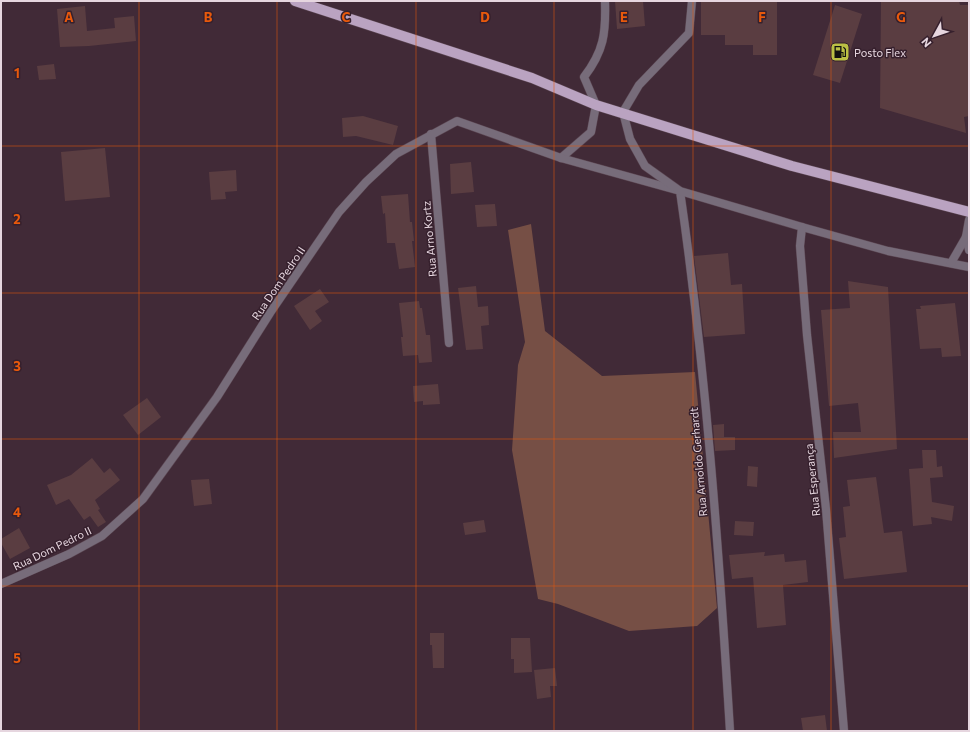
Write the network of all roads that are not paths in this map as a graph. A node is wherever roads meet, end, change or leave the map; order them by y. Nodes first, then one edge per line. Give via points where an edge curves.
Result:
1 (295, 1) edge
2 (606, 1) edge
3 (692, 1) edge
4 (596, 105) junction
5 (623, 112) junction
6 (431, 134) junction
7 (561, 158) junction
8 (680, 191) junction
9 (969, 212) edge
10 (969, 220) edge
11 (802, 227) junction
12 (966, 237) junction
13 (969, 250) edge
14 (951, 263) junction
15 (969, 267) edge
16 (449, 343) dead end
17 (1, 584) edge
18 (730, 731) edge
19 (844, 731) edge

1 - 4 main road via 532,78
2 - 4 street via 606,30 600,52 584,77
3 - 5 street via 689,33 639,85
4 - 5 main road
4 - 7 street via 591,132
5 - 8 street via 630,139 645,166
5 - 9 main road via 792,166
6 - 7 street, Rua Dom Pedro II via 457,121
6 - 16 street, Rua Arno Kortz
6 - 17 street, Rua Dom Pedro II via 396,154 339,212 217,397 143,499 102,536 69,554
7 - 8 street, Rua Dom Pedro II
8 - 11 street, Rua Dom Pedro II
8 - 18 street, Rua Arnoldo Gerhardt via 704,404 723,617
10 - 12 street
11 - 14 street, Rua Dom Pedro II via 888,251
11 - 19 street, Rua Esperança via 800,246 807,335 826,509
12 - 13 street
12 - 14 street
14 - 15 street, Rua Dom Pedro II

